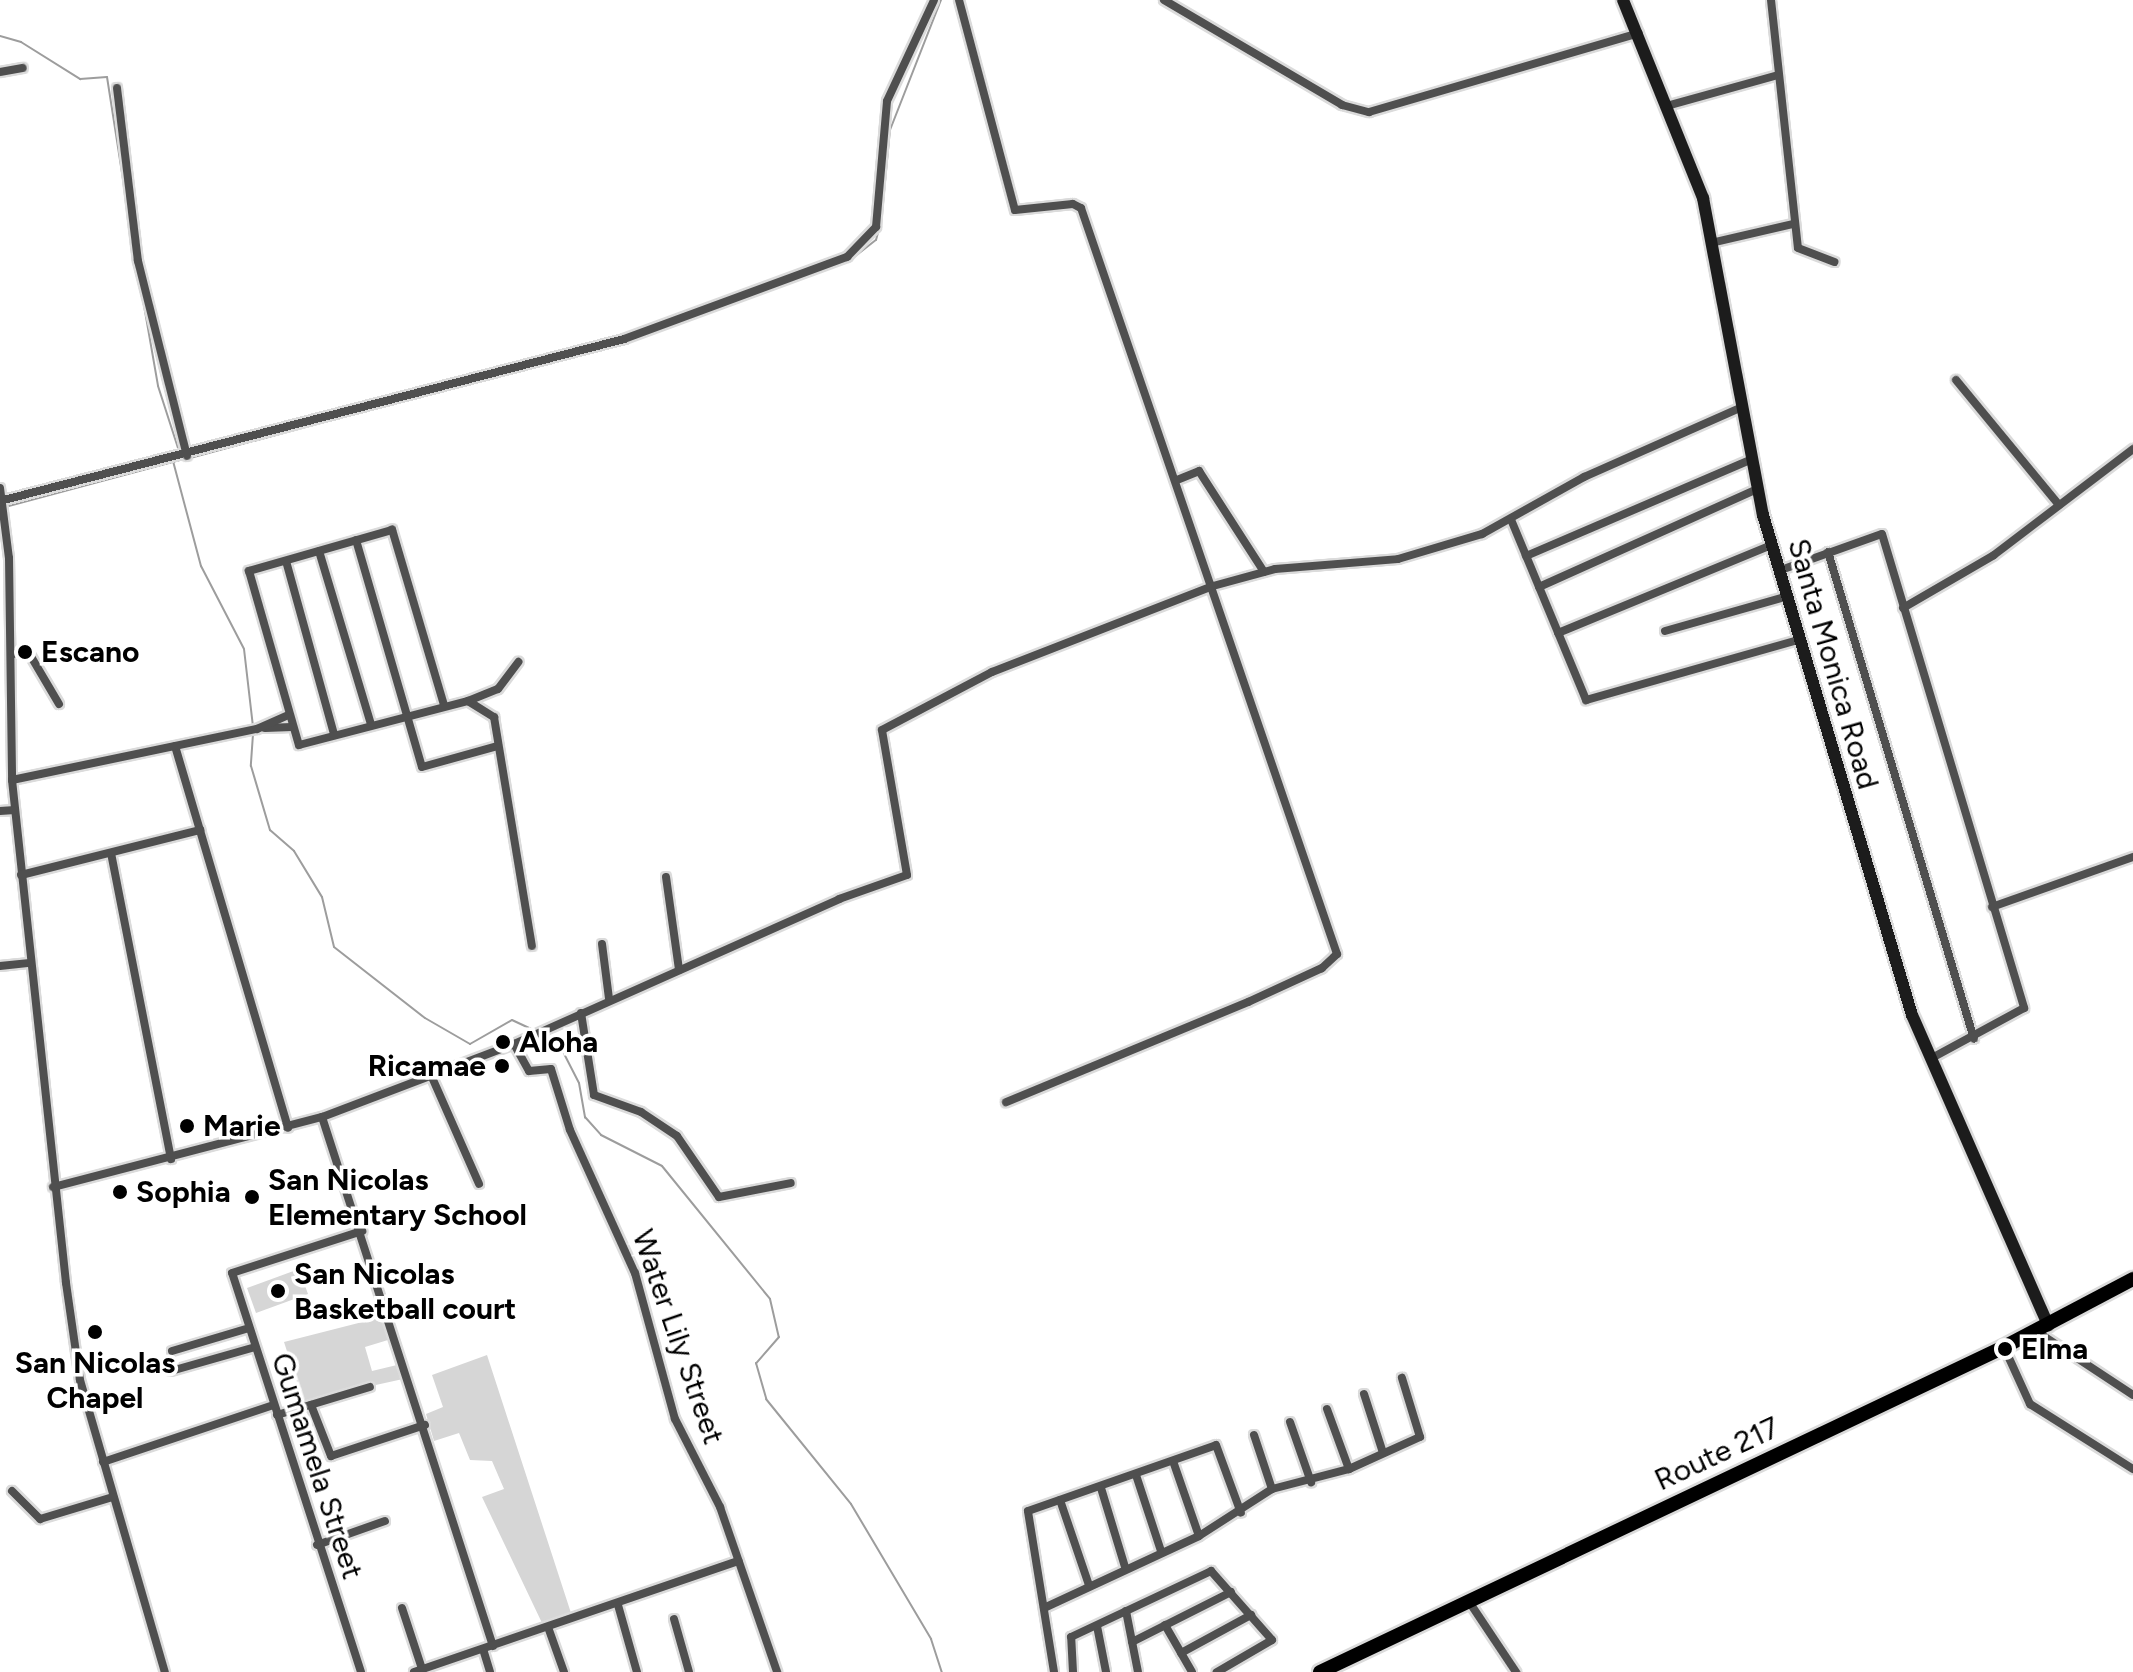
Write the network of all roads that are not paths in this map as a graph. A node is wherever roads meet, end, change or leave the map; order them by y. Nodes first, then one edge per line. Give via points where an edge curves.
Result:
1 (934, 0) edge
2 (959, 0) edge
3 (1164, 0) edge
4 (1623, 0) edge
5 (1771, 0) edge
6 (1640, 33) junction
7 (23, 68) dead end
8 (0, 72) edge
9 (1778, 75) junction
10 (117, 88) dead end
11 (1670, 105) junction
12 (1793, 224) junction
13 (1711, 243) junction
14 (1834, 262) dead end
15 (1956, 380) dead end
16 (1742, 407) junction
17 (2133, 449) edge
18 (187, 456) junction
19 (1752, 459) junction
20 (1177, 480) junction
21 (0, 488) edge
22 (1757, 489) junction
23 (1, 501) edge
24 (2059, 505) junction
25 (1512, 522) junction
26 (356, 540) junction
27 (1771, 545) junction
28 (319, 551) junction
29 (1828, 552) junction
30 (1526, 556) junction
31 (286, 561) junction
32 (1778, 571) junction
33 (1264, 572) junction
34 (1213, 586) junction
35 (1539, 587) junction
36 (1785, 597) junction
37 (1903, 608) junction
38 (1665, 631) dead end
39 (1558, 633) junction
40 (1798, 640) junction
41 (13, 654) junction
42 (518, 662) dead end
43 (468, 701) junction
44 (59, 704) dead end
45 (444, 705) junction
46 (288, 715) junction
47 (408, 715) junction
48 (371, 724) junction
49 (292, 727) junction
50 (257, 729) junction
51 (334, 734) junction
52 (175, 746) junction
53 (497, 746) junction
54 (12, 780) junction
55 (15, 810) junction
56 (0, 811) edge
57 (200, 830) junction
58 (111, 853) junction
59 (2133, 857) edge
60 (21, 875) junction
61 (666, 877) dead end
62 (1992, 907) junction
63 (602, 944) dead end
64 (532, 946) dead end
65 (30, 963) junction
66 (0, 966) edge
67 (679, 970) junction
68 (609, 999) junction
69 (581, 1013) junction
70 (1974, 1039) junction
71 (514, 1044) junction
72 (1930, 1059) junction
73 (431, 1075) junction
74 (1006, 1102) dead end
75 (322, 1117) junction
76 (288, 1128) junction
77 (171, 1159) junction
78 (791, 1183) dead end
79 (479, 1184) dead end
80 (53, 1187) junction
81 (362, 1231) junction
82 (2133, 1279) edge
83 (2042, 1328) junction
84 (246, 1329) junction
85 (2004, 1347) junction
86 (252, 1348) junction
87 (172, 1351) dead end
88 (171, 1371) dead end
89 (1402, 1378) dead end
90 (370, 1387) dead end
91 (1364, 1394) dead end
92 (2133, 1395) edge
93 (273, 1405) junction
94 (311, 1405) junction
95 (1327, 1409) dead end
96 (277, 1415) junction
97 (1290, 1422) dead end
98 (425, 1425) junction
99 (1254, 1435) dead end
100 (1383, 1453) junction
101 (1173, 1461) junction
102 (103, 1462) junction
103 (1349, 1469) junction
104 (2133, 1469) edge
105 (1136, 1475) junction
106 (1311, 1482) junction
107 (1101, 1488) junction
108 (1272, 1489) junction
109 (12, 1491) dead end
110 (113, 1497) junction
111 (1060, 1500) junction
112 (1241, 1513) junction
113 (385, 1521) dead end
114 (1199, 1536) junction
115 (317, 1545) junction
116 (1161, 1551) junction
117 (739, 1561) junction
118 (1125, 1567) junction
119 (1089, 1585) junction
120 (1231, 1592) junction
121 (1468, 1600) junction
122 (618, 1605) junction
123 (402, 1608) dead end
124 (1044, 1608) junction
125 (1126, 1611) junction
126 (1251, 1615) junction
127 (674, 1619) dead end
128 (1165, 1625) junction
129 (1097, 1626) junction
130 (548, 1627) junction
131 (1132, 1642) junction
132 (493, 1646) junction
133 (483, 1649) junction
134 (1181, 1653) junction
135 (425, 1670) edge
136 (165, 1672) edge
137 (361, 1672) edge
138 (490, 1672) edge
139 (564, 1672) edge
140 (637, 1672) edge
141 (689, 1672) edge
142 (777, 1672) edge
143 (1054, 1672) edge
144 (1073, 1672) edge
145 (1106, 1672) edge
146 (1138, 1672) edge
147 (1192, 1672) edge
148 (1217, 1672) edge
149 (1320, 1672) edge
150 (1516, 1672) edge

1 - 18 street via 887,101 876,227 847,257 624,339
2 - 20 street via 1008,197 1022,213 1073,204 1081,208
3 - 6 street via 1342,105 1369,112
4 - 6 street, Santa Monica Road
5 - 9 street
6 - 11 street, Santa Monica Road
7 - 8 street
9 - 11 street
9 - 12 street
10 - 18 street via 138,261
11 - 13 street, Santa Monica Road via 1703,198
12 - 13 street
12 - 14 street via 1801,253
13 - 16 street, Santa Monica Road
15 - 24 street
16 - 19 street, Santa Monica Road
16 - 25 street via 1584,477
17 - 24 street
18 - 23 street
19 - 22 street, Santa Monica Road
19 - 30 street
20 - 33 street via 1199,471
20 - 34 street
21 - 23 street
22 - 27 street, Santa Monica Road
22 - 35 street
23 - 41 street
24 - 37 street via 1994,555
25 - 30 street
25 - 33 street via 1398,559
26 - 28 street
26 - 45 street via 392,530
26 - 47 street
27 - 32 street, Santa Monica Road
27 - 39 street
28 - 31 street
28 - 48 street
29 - 32 street
29 - 37 street via 1882,534
29 - 70 street
30 - 35 street
31 - 46 street via 249,571
31 - 51 street
32 - 36 street, Santa Monica Road
33 - 34 street
34 - 67 street via 992,672 882,730 907,875
34 - 74 street via 1337,954 1322,968 1260,997
35 - 39 street
36 - 38 street
36 - 40 street, Santa Monica Road
37 - 62 street
39 - 40 street via 1581,697 1591,701
40 - 72 street, Santa Monica Road
41 - 44 street via 26,648
41 - 54 street
42 - 43 street via 498,689
43 - 45 street
43 - 53 street via 494,717
45 - 47 street
46 - 49 street
46 - 50 street
47 - 48 street
47 - 53 street via 422,767
48 - 51 street
49 - 50 street
49 - 51 street via 299,745
50 - 52 street
52 - 54 street
52 - 57 street
53 - 64 street
54 - 55 street
55 - 56 street
55 - 60 street
57 - 58 street
57 - 76 street
58 - 60 street
58 - 77 street
59 - 62 street
60 - 65 street
61 - 67 street
62 - 70 street via 2024,1008
63 - 68 street
65 - 66 street
65 - 80 street
67 - 68 street
68 - 69 street
69 - 71 street
69 - 78 street via 594,1095 641,1112 677,1136 719,1197
70 - 72 street
71 - 73 street
71 - 117 street, Water Lily Street via 529,1071 551,1069 570,1130 635,1273 675,1419
72 - 83 street, Santa Monica Road
73 - 75 street
73 - 79 street
75 - 76 street
75 - 81 street
76 - 77 street
77 - 80 street
80 - 102 street via 80,1380
81 - 84 street, Gumamela Street via 232,1273
81 - 98 street
82 - 83 main road, Route 217
83 - 85 main road, Route 217
83 - 92 street
84 - 86 street, Gumamela Street
84 - 87 street
85 - 104 street via 2030,1404
85 - 121 main road, Route 217
86 - 88 street
86 - 93 street, Gumamela Street
89 - 100 street via 1420,1437
90 - 94 street
91 - 100 street
93 - 96 street, Gumamela Street
93 - 102 street
94 - 96 street
94 - 98 street via 331,1456
95 - 103 street
96 - 115 street, Gumamela Street
97 - 106 street
98 - 132 street
99 - 108 street
100 - 103 street
101 - 105 street
101 - 112 street via 1216,1445
101 - 114 street
102 - 110 street
103 - 106 street
105 - 107 street
105 - 116 street
106 - 108 street
107 - 111 street
107 - 118 street
108 - 112 street
109 - 110 street via 40,1519
110 - 136 street
111 - 119 street
111 - 124 street via 1028,1511
112 - 114 street
113 - 115 street
114 - 116 street
115 - 137 street, Gumamela Street
116 - 118 street
117 - 122 street
117 - 142 street, Water Lily Street
118 - 119 street
119 - 124 street
120 - 125 street via 1207,1572
120 - 126 street
120 - 128 street
121 - 149 main road, Route 217
121 - 150 street
122 - 130 street
122 - 140 street
123 - 135 street
124 - 143 street
125 - 129 street
125 - 131 street
126 - 134 street
126 - 148 street via 1271,1643
127 - 141 street
128 - 131 street
128 - 134 street
129 - 144 street via 1068,1640
129 - 145 street
130 - 132 street
130 - 139 street
131 - 146 street
132 - 133 street
133 - 135 street
133 - 138 street
134 - 147 street

